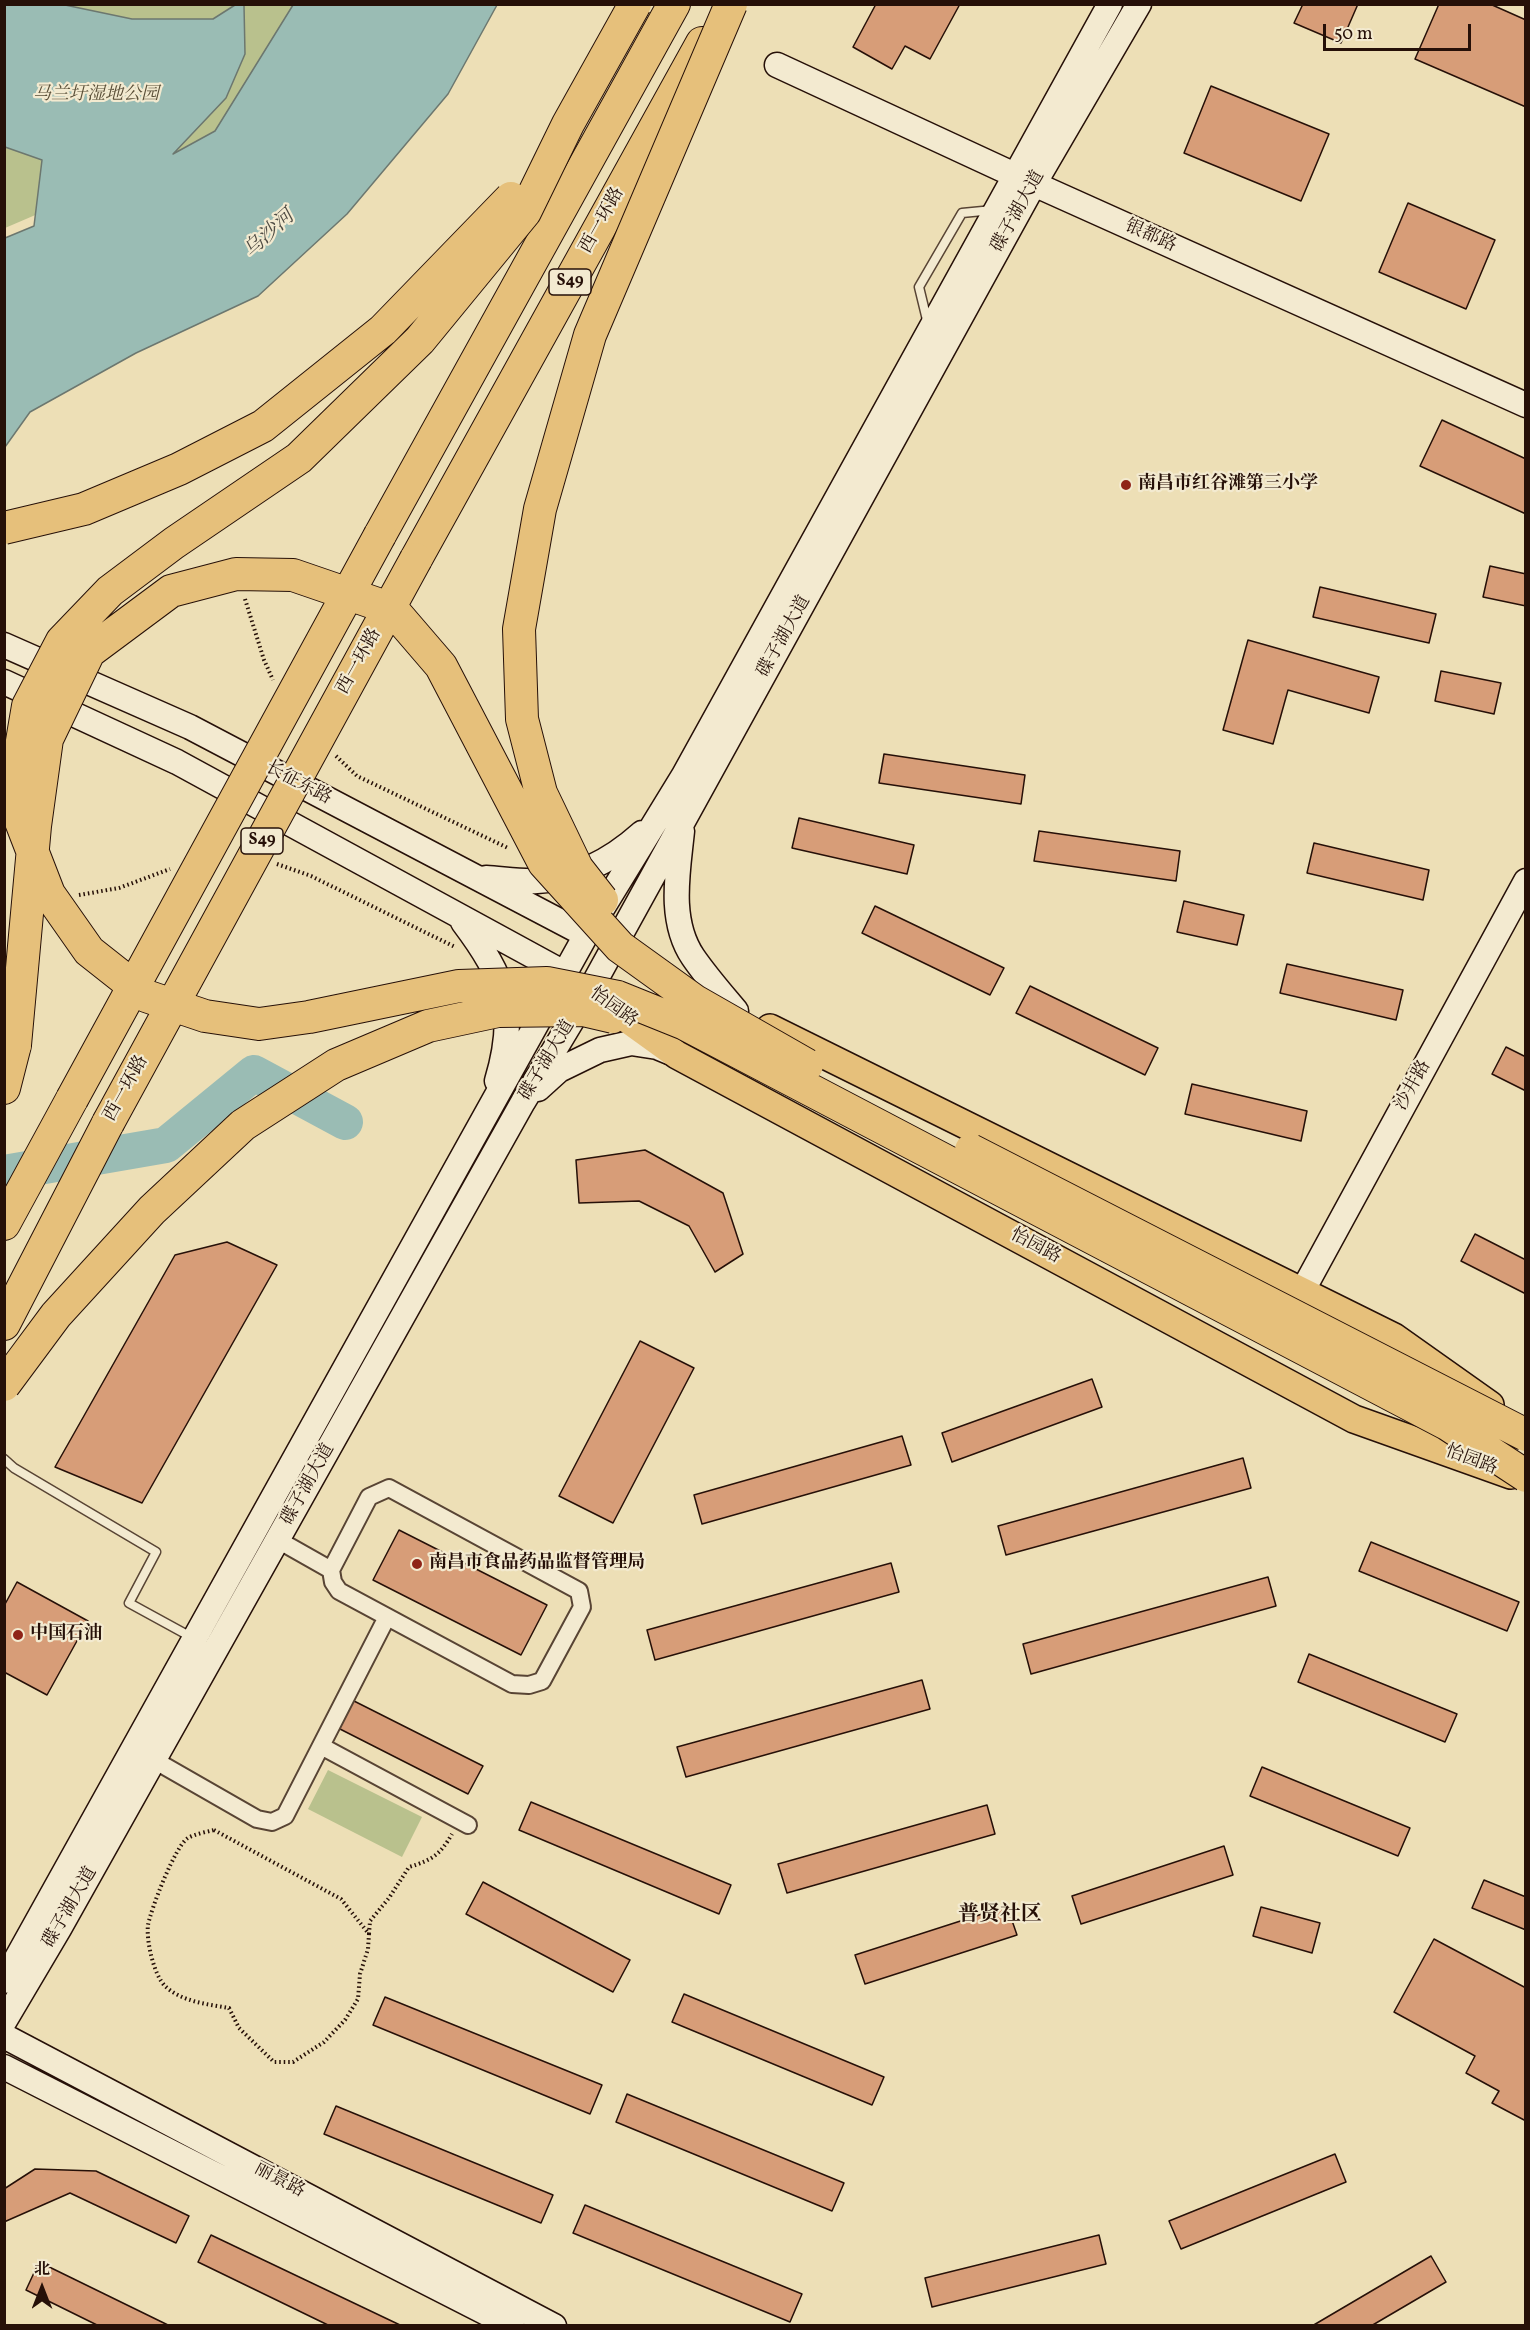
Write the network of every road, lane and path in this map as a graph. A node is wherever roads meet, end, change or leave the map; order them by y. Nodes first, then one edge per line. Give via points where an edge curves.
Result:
1 (635, 4) edge
2 (674, 4) edge
3 (723, 4) edge
4 (731, 4) edge
5 (1110, 4) edge
6 (1139, 4) edge
7 (777, 65) dead end
8 (568, 124) junction
9 (1025, 180) junction
10 (1526, 405) edge
11 (4, 528) edge
12 (4, 645) edge
13 (4, 682) edge
14 (684, 820) junction
15 (655, 822) junction
16 (266, 861) dead end
17 (171, 869) dead end
18 (477, 878) junction
19 (1526, 881) edge
20 (73, 896) dead end
21 (458, 915) junction
22 (586, 935) junction
23 (460, 950) dead end
24 (612, 950) junction
25 (566, 974) junction
26 (589, 992) junction
27 (736, 1011) junction
28 (677, 1055) junction
29 (820, 1073) junction
30 (790, 1080) junction
31 (4, 1088) edge
32 (523, 1102) junction
33 (487, 1117) junction
34 (4, 1224) edge
35 (1302, 1290) junction
36 (4, 1324) edge
37 (4, 1385) edge
38 (1526, 1430) edge
39 (1526, 1435) edge
40 (4, 1459) edge
41 (1526, 1478) edge
42 (278, 1540) junction
43 (331, 1570) junction
44 (387, 1617) junction
45 (196, 1640) junction
46 (321, 1746) junction
47 (154, 1760) junction
48 (464, 1822) joint
49 (369, 1934) junction
50 (4, 1982) edge
51 (4, 2022) edge
52 (4, 2036) edge
53 (4, 2067) edge
54 (512, 2325) edge
55 (554, 2325) edge

1 - 8 highway, bridge
2 - 34 highway, S49, bridge
3 - 36 highway, 西一环路 / S49, bridge via 120,1102
4 - 29 highway, bridge via 590,335 534,542 519,629 522,718 541,793 577,868 630,936
5 - 9 main road, 碟子湖大道
6 - 9 main road, 碟子湖大道
7 - 9 main road, 银都路
8 - 11 highway, bridge via 503,209 383,330 262,426 179,469 84,509
8 - 30 highway, bridge via 525,212 420,340 299,458 110,591 62,641 28,706 20,753 18,814 49,894 75,932 89,951 146,996 205,1016 259,1024 459,986 547,983 618,997 685,1024
9 - 10 main road, 银都路
9 - 14 main road, 碟子湖大道
9 - 15 main road, 碟子湖大道 via 996,209
12 - 18 main road, 长征东路 via 190,727
13 - 21 main road via 177,762
14 - 24 main road, 碟子湖大道
14 - 27 main road via 677,891 679,922 691,955
15 - 18 main road via 626,847 569,877 537,881
15 - 22 main road, 碟子湖大道
16 - 23 path via 311,876
17 - 20 path via 118,888
18 - 22 main road, 长征东路
19 - 35 main road, 沙井路
21 - 25 main road
21 - 33 main road via 483,948 504,990 507,1036
22 - 24 main road
22 - 25 main road, 碟子湖大道
24 - 26 main road, 碟子湖大道
24 - 27 main road
25 - 26 main road, 怡园路
25 - 33 main road, 碟子湖大道
26 - 28 main road, 怡园路
26 - 32 main road, 碟子湖大道
27 - 35 main road
28 - 32 main road via 631,1043 600,1050 559,1070
28 - 41 main road, 怡园路 via 1354,1419
29 - 31 highway, bridge via 695,1002 620,947 544,863 441,666 392,609 294,575 236,574 171,591 88,652 47,739 15,1045
29 - 39 highway, bridge
30 - 37 highway, bridge via 672,1030 584,1010 498,1011 428,1026 336,1065 243,1125 152,1210 56,1315
30 - 41 highway, bridge via 1447,1424
32 - 42 main road, 碟子湖大道
33 - 45 main road, 碟子湖大道
35 - 38 main road via 1394,1337
40 - 45 lane via 156,1552 129,1603
42 - 43 street
42 - 47 main road, 碟子湖大道
43 - 44 street via 339,1591
43 - 44 street via 369,1497 389,1488 579,1591 582,1607 542,1681 529,1685 512,1684
44 - 46 street
45 - 50 main road, 碟子湖大道
46 - 47 street via 285,1816 272,1822 257,1819
46 - 48 street
47 - 51 main road, 碟子湖大道
48 - 49 path via 442,1851 409,1867 370,1921
49 - 49 path via 341,1899 214,1830 186,1839 170,1862 148,1925 148,1945 163,1984 178,1996 229,2008 239,2028 274,2062 294,2062 324,2042 358,1999
52 - 55 main road, 丽景路
53 - 54 main road, 丽景路

